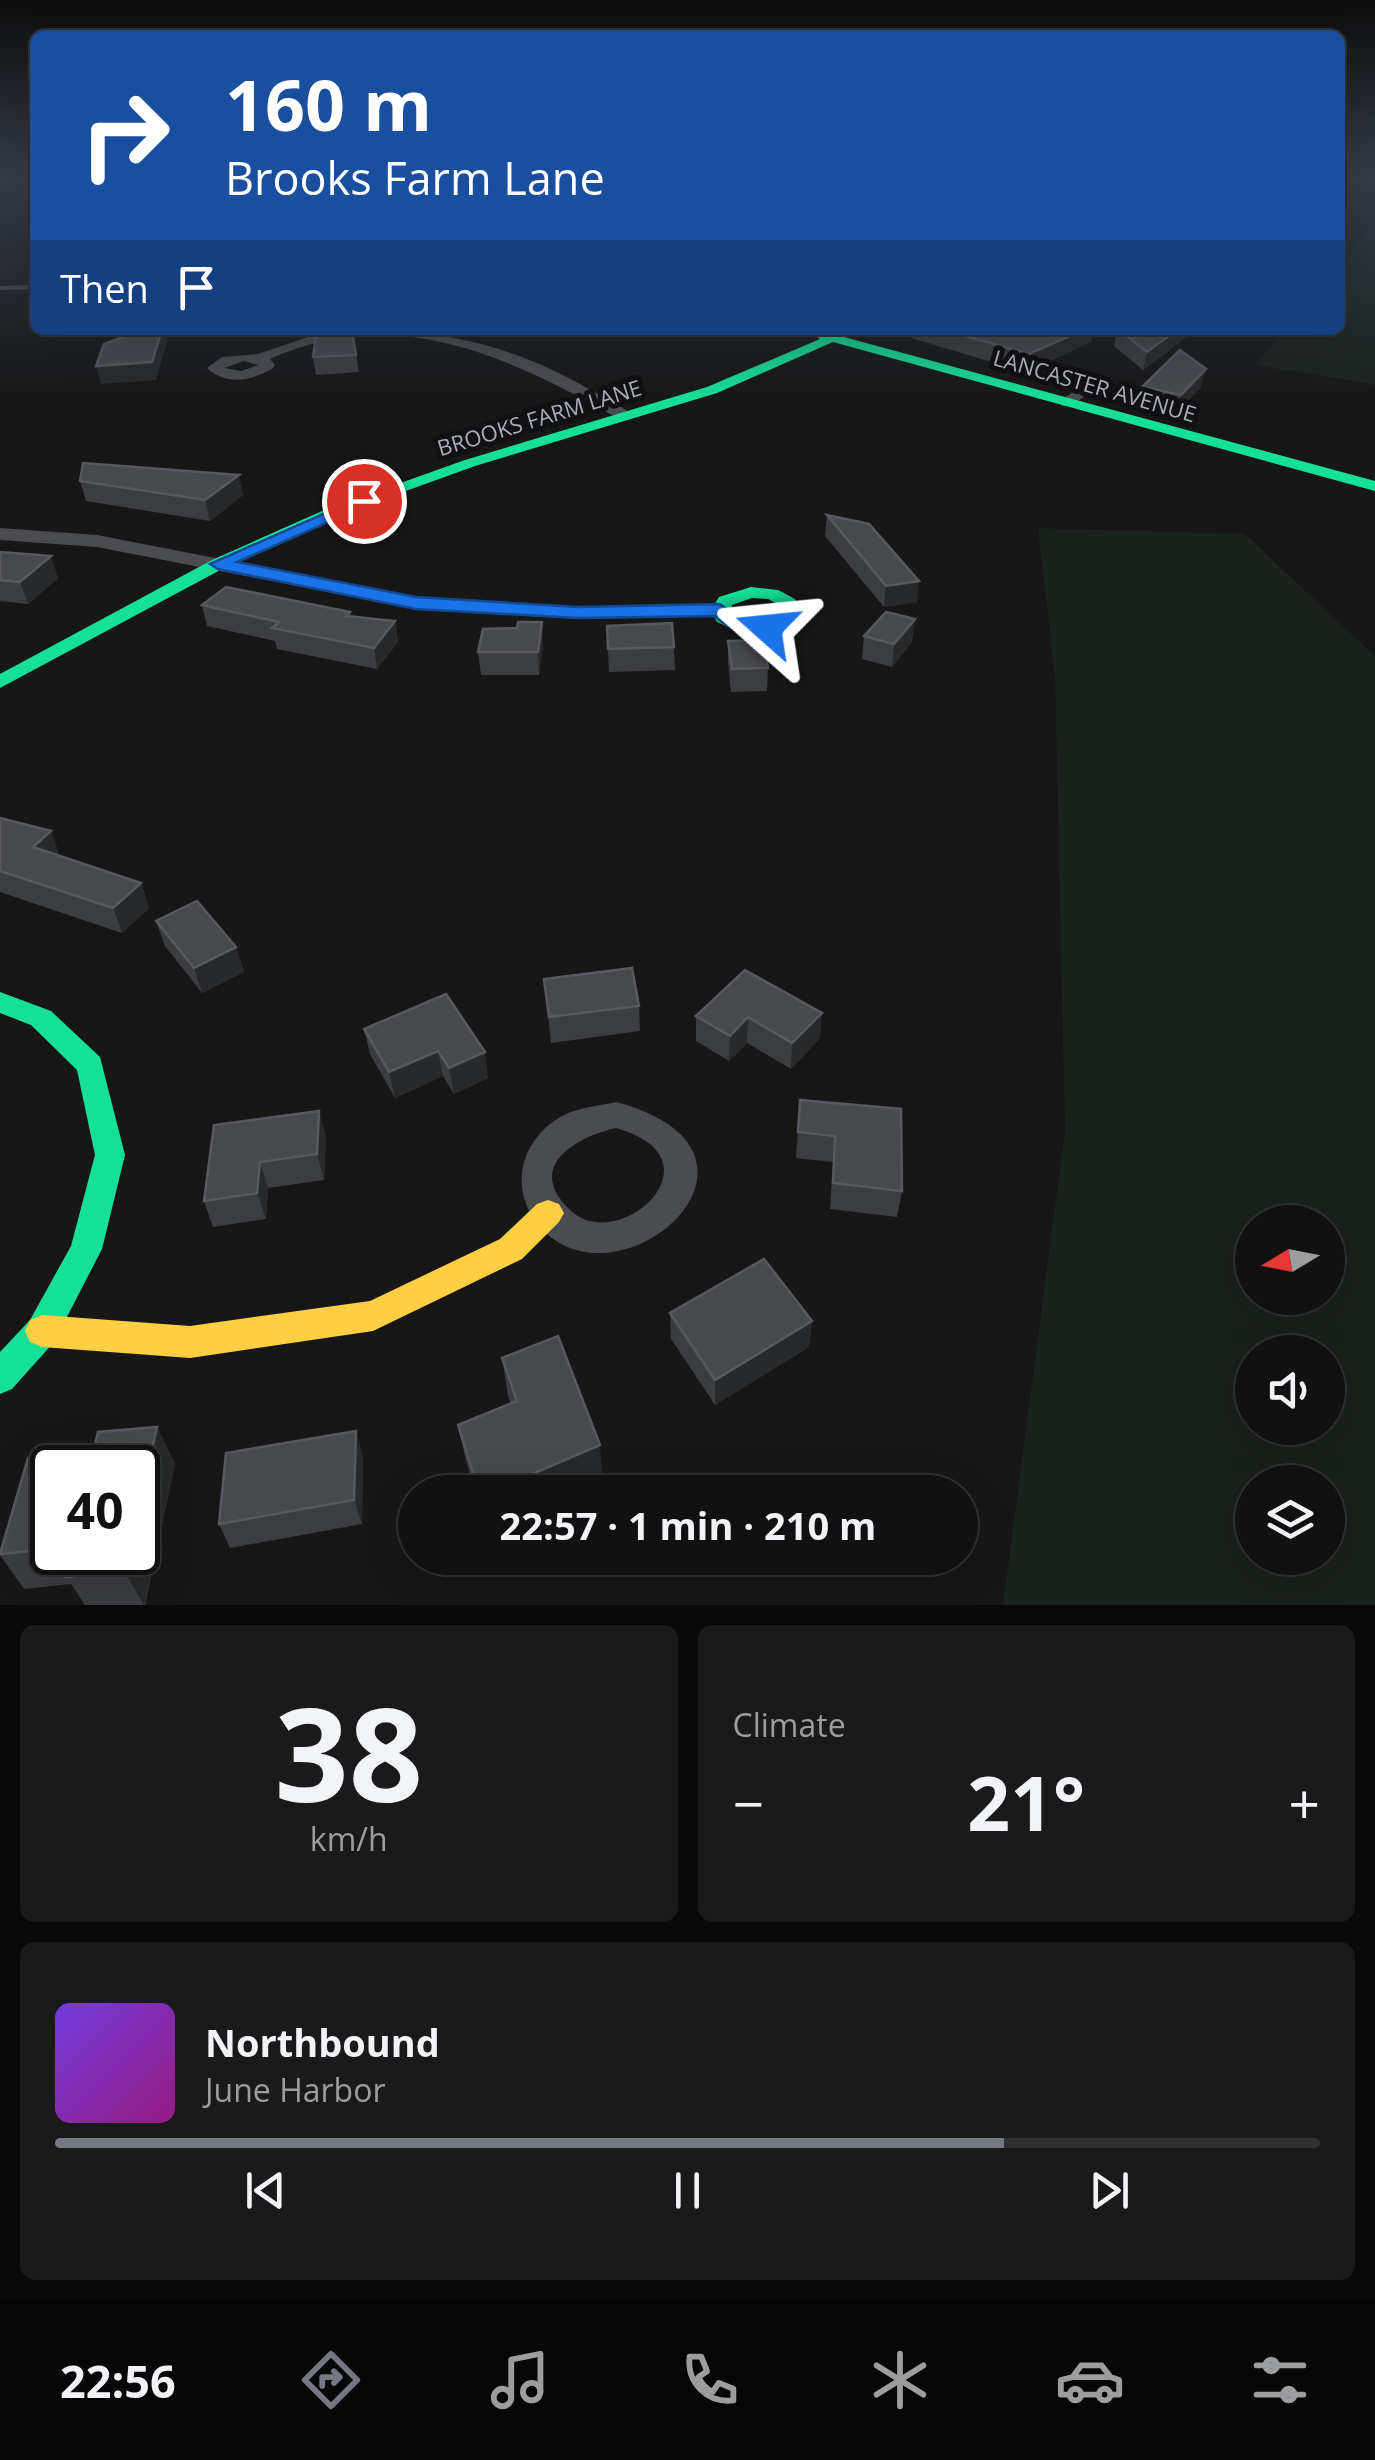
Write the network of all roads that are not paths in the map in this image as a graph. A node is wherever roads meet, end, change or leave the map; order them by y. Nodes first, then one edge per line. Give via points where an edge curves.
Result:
1 (30, 287) edge
2 (0, 288) edge
3 (351, 335) edge
4 (376, 335) edge
5 (824, 335) edge
6 (835, 335) edge
7 (260, 358) dead end
8 (1097, 382) dead end
9 (1066, 403) junction
10 (624, 416) junction
11 (1375, 486) edge
12 (0, 534) edge
13 (218, 564) junction
14 (720, 610) dead end
15 (0, 682) edge
16 (0, 1002) edge
17 (548, 1213) dead end
18 (42, 1331) junction
19 (0, 1377) edge

1 - 2 lane
3 - 7 street via 304,341
4 - 10 street via 444,339 508,355
5 - 10 street, BROOKS FARM LANE via 712,390
6 - 9 street, LANCASTER AVENUE
8 - 9 street
9 - 11 street, LANCASTER AVENUE
10 - 13 street, BROOKS FARM LANE via 346,507
12 - 13 street via 98,541
13 - 14 street via 416,603 578,612
13 - 15 street, BROOKS FARM LANE
16 - 18 street via 41,1018 90,1066 110,1155 86,1249
17 - 18 street via 511,1249 373,1316 190,1342
18 - 19 street

